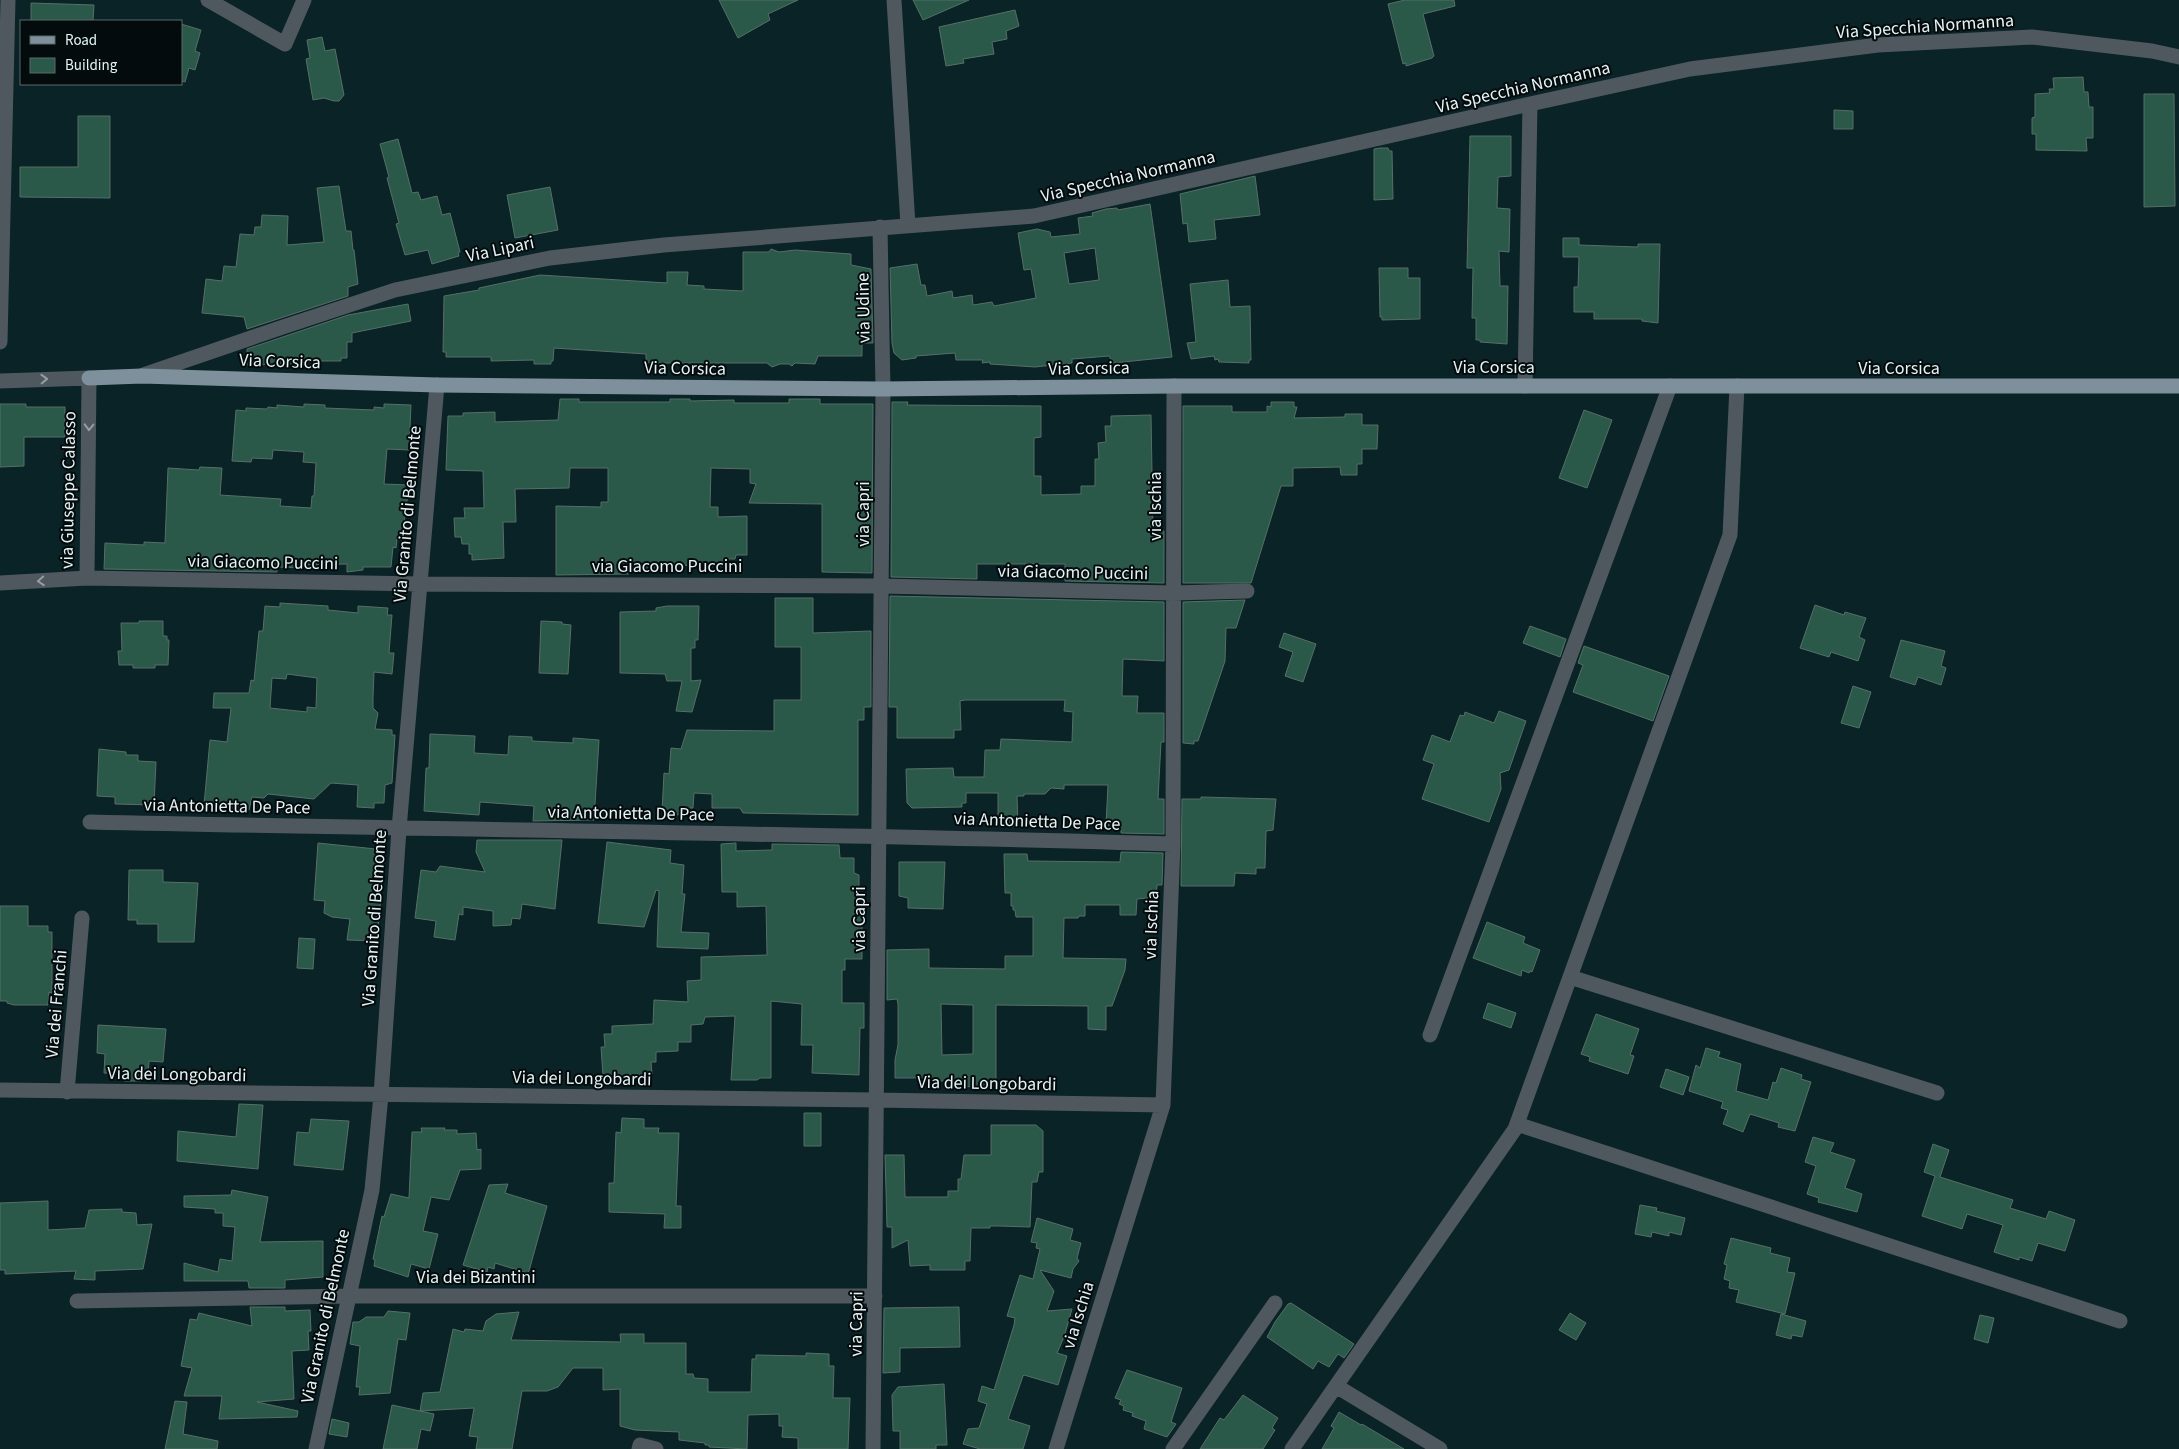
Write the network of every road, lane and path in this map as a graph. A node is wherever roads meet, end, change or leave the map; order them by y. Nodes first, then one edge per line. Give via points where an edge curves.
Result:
1 (8, 0) edge
2 (208, 0) edge
3 (304, 0) edge
4 (894, 0) edge
5 (2179, 57) edge
6 (1530, 104) junction
7 (908, 225) junction
8 (880, 227) junction
9 (0, 342) edge
10 (142, 376) junction
11 (89, 378) junction
12 (0, 381) edge
13 (437, 385) junction
14 (1174, 386) junction
15 (1525, 386) junction
16 (1670, 386) junction
17 (1737, 386) junction
18 (2179, 386) edge
19 (883, 389) junction
20 (87, 578) junction
21 (0, 583) edge
22 (420, 584) junction
23 (881, 586) junction
24 (1247, 590) dead end
25 (1173, 593) junction
26 (90, 822) dead end
27 (399, 829) junction
28 (879, 835) junction
29 (1173, 844) junction
30 (82, 918) dead end
31 (1570, 977) junction
32 (1430, 1035) dead end
33 (0, 1090) edge
34 (67, 1092) junction
35 (1936, 1093) dead end
36 (381, 1095) junction
37 (877, 1100) junction
38 (1163, 1105) junction
39 (1517, 1124) junction
40 (348, 1296) junction
41 (874, 1296) junction
42 (77, 1302) dead end
43 (1275, 1303) dead end
44 (2120, 1321) dead end
45 (1336, 1386) junction
46 (316, 1449) edge
47 (639, 1449) edge
48 (656, 1449) edge
49 (873, 1449) edge
50 (1056, 1449) edge
51 (1173, 1449) edge
52 (1292, 1449) edge
53 (1440, 1449) edge

1 - 9 street
2 - 3 street via 286,44
4 - 7 street
5 - 6 street, Via Specchia Normanna via 2032,37 1878,45 1690,69
6 - 7 street, Via Specchia Normanna via 1034,216
6 - 15 street
7 - 8 street, Via Specchia Normanna
8 - 10 street, Via Lipari via 550,258 396,290
8 - 19 street, via Udine
10 - 11 main road, Via Corsica
10 - 13 main road, Via Corsica
12 -> 11 street, Via Corsica
11 -> 20 street, via Giuseppe Calasso
13 - 19 main road, Via Corsica
13 - 22 street, Via Granito di Belmonte
14 - 15 main road, Via Corsica
14 - 19 main road, Via Corsica
14 - 25 street, via Ischia
15 - 16 main road, Via Corsica
16 - 17 main road, Via Corsica
16 - 32 street
17 - 18 main road, Via Corsica
17 - 31 street via 1730,535
19 - 23 street, via Capri
20 -> 21 street, via Giuseppe Calasso
20 - 22 street, via Giacomo Puccini
22 - 23 street, via Giacomo Puccini
22 - 27 street, Via Granito di Belmonte
23 - 25 street, via Giacomo Puccini
23 - 28 street, via Capri
24 - 25 street, via Giacomo Puccini
25 - 29 street, via Ischia
26 - 27 street, via Antonietta De Pace
27 - 28 street, via Antonietta De Pace
27 - 36 street, Via Granito di Belmonte
28 - 29 street, via Antonietta De Pace
28 - 37 street, via Capri
29 - 38 street, via Ischia
30 - 34 street, Via dei Franchi
31 - 35 street
31 - 39 street
33 - 34 street, Via dei Longobardi
34 - 36 street, Via dei Longobardi
36 - 37 street, Via dei Longobardi
36 - 40 street, Via Granito di Belmonte via 372,1190
37 - 38 street, Via dei Longobardi
37 - 41 street, via Capri
38 - 50 street, via Ischia
39 - 44 street
39 - 45 street
40 - 41 street, Via dei Bizantini
40 - 42 street, Via dei Bizantini
40 - 46 street, Via Granito di Belmonte
41 - 49 street, via Capri
43 - 51 street
45 - 52 street
45 - 53 street
47 - 48 street via 640,1445

